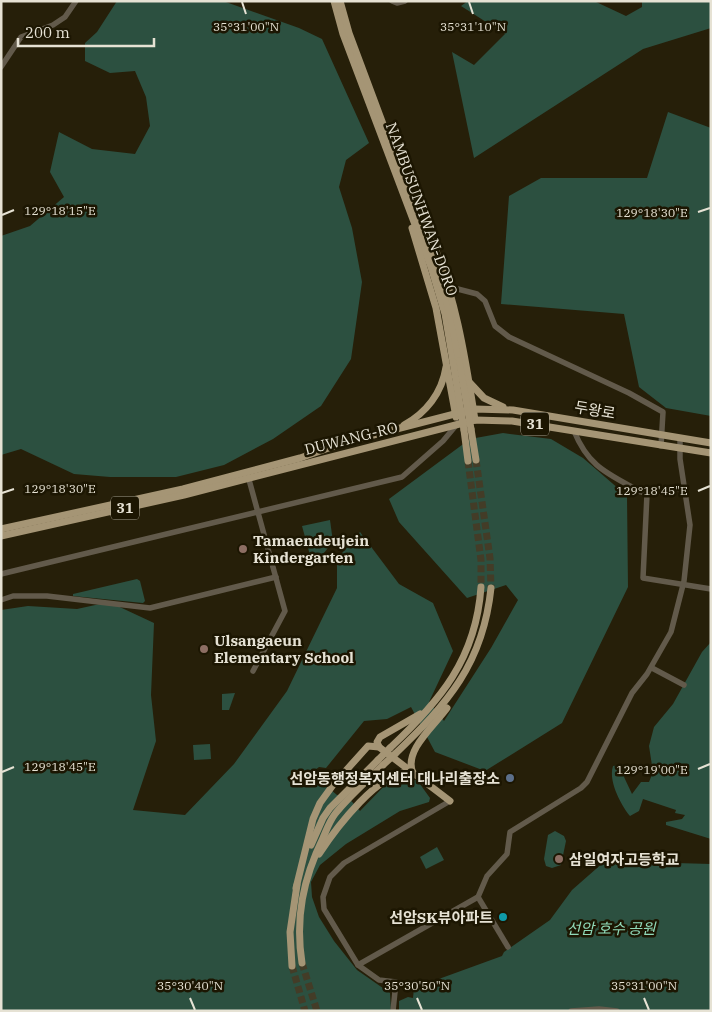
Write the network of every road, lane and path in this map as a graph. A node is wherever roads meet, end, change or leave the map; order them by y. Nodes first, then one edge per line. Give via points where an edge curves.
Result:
1 (76, 1) edge
2 (334, 1) edge
3 (340, 1) edge
4 (392, 1) edge
5 (405, 1) edge
6 (1, 67) edge
7 (390, 150) junction
8 (450, 287) junction
9 (453, 361) junction
10 (469, 380) junction
11 (450, 384) junction
12 (474, 409) junction
13 (513, 410) junction
14 (455, 414) junction
15 (475, 420) junction
16 (457, 424) junction
17 (392, 431) junction
18 (574, 431) junction
19 (663, 435) junction
20 (680, 438) junction
21 (711, 443) edge
22 (661, 446) junction
23 (680, 449) junction
24 (711, 453) edge
25 (472, 460) tunnel mouth
26 (247, 475) junction
27 (685, 488) junction
28 (647, 494) junction
29 (257, 513) junction
30 (1, 529) edge
31 (1, 536) edge
32 (1, 574) edge
33 (276, 577) junction
34 (683, 585) junction
35 (481, 587) tunnel mouth
36 (491, 588) tunnel mouth
37 (711, 589) edge
38 (1, 600) edge
39 (472, 659) junction
40 (652, 668) junction
41 (253, 671) dead end
42 (684, 685) dead end
43 (442, 694) junction
44 (379, 747) junction
45 (393, 751) junction
46 (381, 762) junction
47 (415, 774) junction
48 (450, 801) joint
49 (306, 878) junction
50 (296, 888) junction
51 (478, 897) junction
52 (508, 947) dead end
53 (302, 963) tunnel mouth
54 (358, 965) junction
55 (292, 966) tunnel mouth
56 (393, 1011) edge
57 (571, 1011) edge
58 (617, 1011) edge

1 - 6 street via 65,17 54,25 21,37
2 - 7 main road, NAMBUSUNHWAN-DORO via 343,34
3 - 7 main road, NAMBUSUNHWAN-DORO
4 - 5 street
7 - 8 main road via 441,259
7 - 9 main road
7 - 9 main road, NAMBUSUNHWAN-DORO via 442,281
8 - 10 main road
8 - 19 street via 477,294 485,301 495,326 509,337 664,412
9 - 11 main road
9 - 17 main road via 432,402 412,421
9 - 25 main road, NAMBUSUNHWAN-DORO, bridge
10 - 11 main road via 467,389 462,392 454,390
10 - 12 main road
10 - 13 main road via 484,398
11 - 14 main road
12 - 13 main road, 두왕로
12 - 14 main road, DUWANG-RO / 31
12 - 15 main road
12 - 16 street
13 - 19 main road, 두왕로
14 - 16 main road
14 - 17 main road, DUWANG-RO / 31
15 - 16 main road, DUWANG-RO / 31
15 - 18 main road, DUWANG-RO / 31 via 503,419
16 - 26 main road, DUWANG-RO / 31
16 - 29 street via 443,441 402,477
17 - 26 main road, DUWANG-RO / 31
18 - 22 main road, DUWANG-RO / 31
18 - 28 street via 593,464
19 - 20 main road, 두왕로
19 - 22 street
20 - 21 main road, 두왕로
20 - 23 street
22 - 23 main road, DUWANG-RO / 31
23 - 24 main road, DUWANG-RO / 31
23 - 27 street
26 - 29 street
26 - 30 main road, DUWANG-RO / 31
26 - 31 main road, DUWANG-RO / 31 via 184,495
27 - 28 street
27 - 34 street via 690,525
28 - 34 street via 643,578
29 - 32 street
29 - 33 street
33 - 38 street via 150,608 47,596 13,596
33 - 41 street via 285,611
34 - 37 street
34 - 40 street via 671,632
35 - 43 main road via 479,611 471,639 459,668
36 - 39 main road via 484,627
39 - 45 main road via 443,706
39 - 47 main road via 449,704 413,753 410,764
40 - 42 street
40 - 51 street via 632,693 587,782 510,832 507,854 487,876
43 - 44 main road via 412,720 380,737
43 - 45 main road
44 - 47 main road
44 - 50 main road via 370,745 362,750 324,797 314,819
45 - 46 main road, bridge
46 - 49 main road via 332,818
46 - 50 main road via 338,798 323,818 304,860
47 - 48 main road
47 - 49 main road via 392,775 337,826
48 - 54 street via 344,863 330,877 323,897 324,909
49 - 53 main road via 298,919
50 - 55 main road via 290,932
51 - 52 street
51 - 54 street
54 - 56 street via 379,980 396,982
57 - 58 street

